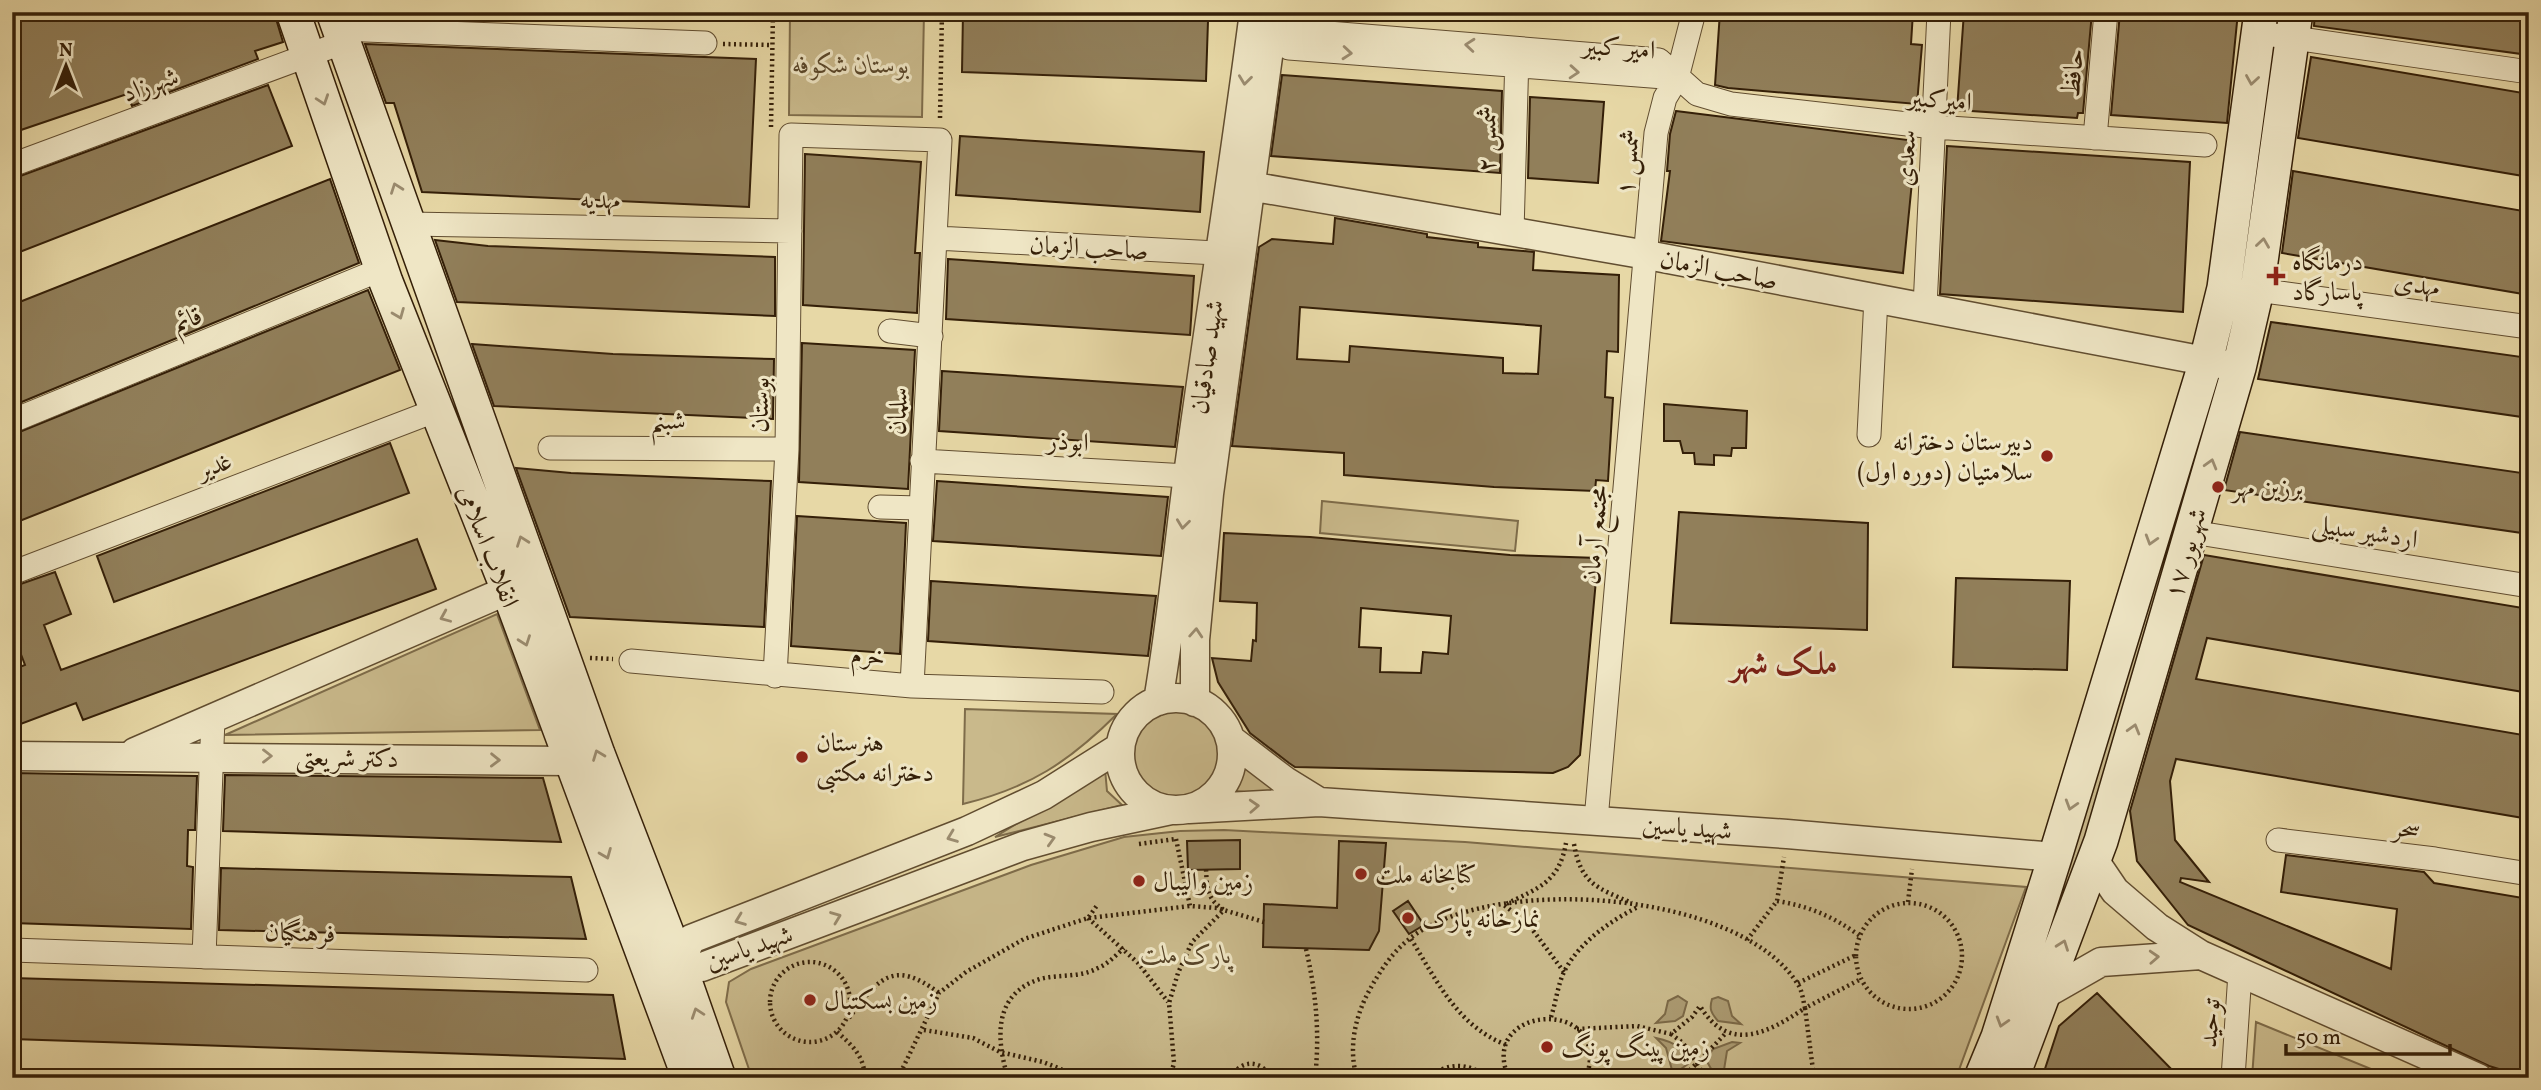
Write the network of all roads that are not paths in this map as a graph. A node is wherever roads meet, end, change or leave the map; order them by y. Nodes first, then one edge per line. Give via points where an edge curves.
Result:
1 (293, 12) edge
2 (1254, 12) edge
3 (1274, 12) edge
4 (1694, 12) edge
5 (1939, 12) edge
6 (2106, 12) edge
7 (2260, 23) edge
8 (2294, 26) edge
9 (338, 28) edge
10 (705, 43) road end
11 (308, 56) junction
12 (1516, 58) junction
13 (2529, 72) edge
14 (1677, 78) junction
15 (1934, 127) junction
16 (791, 135) joint
17 (2095, 138) junction
18 (2205, 145) dead end
19 (12, 165) edge
20 (1242, 185) junction
21 (409, 224) junction
22 (790, 231) junction
23 (1512, 232) junction
24 (936, 238) junction
25 (1231, 254) junction
26 (1647, 255) junction
27 (382, 269) junction
28 (2257, 290) junction
29 (1876, 298) junction
30 (1925, 307) junction
31 (2529, 327) edge
32 (890, 331) dead end
33 (931, 336) junction
34 (2206, 361) junction
35 (2239, 368) junction
36 (437, 410) junction
37 (12, 421) edge
38 (1869, 435) dead end
39 (550, 448) dead end
40 (787, 449) junction
41 (922, 461) junction
42 (1200, 477) junction
43 (880, 507) dead end
44 (920, 508) junction
45 (2192, 532) junction
46 (12, 573) edge
47 (2529, 586) edge
48 (508, 590) junction
49 (631, 661) road end
50 (775, 676) junction
51 (912, 686) junction
52 (1102, 692) dead end
53 (1158, 701) junction
54 (1195, 702) junction
55 (213, 718) junction
56 (1230, 739) junction
57 (1120, 747) junction
58 (12, 756) edge
59 (126, 756) junction
60 (212, 756) junction
61 (569, 761) junction
62 (1320, 802) junction
63 (1180, 810) junction
64 (1583, 819) junction
65 (2278, 841) dead end
66 (2055, 857) junction
67 (2094, 859) junction
68 (2529, 874) edge
69 (12, 950) edge
70 (2201, 955) junction
71 (204, 957) junction
72 (666, 968) junction
73 (586, 970) dead end
74 (2240, 973) junction
75 (2045, 994) junction
76 (689, 1078) edge
77 (719, 1078) edge
78 (1982, 1078) edge
79 (2012, 1078) edge
80 (2233, 1078) edge
81 (2478, 1078) edge

1 - 11 main road, انقلاب اسلامی
2 -> 20 street, شهید صادقیان
3 - 20 street, شهید صادقیان
4 - 14 street, شمس ۱
5 - 15 street, سعدی
6 - 17 street, حافظ
7 - 8 street
7 -> 34 main road, ۱۷ شهریور via 2224,288
8 - 13 street
28 -> 8 main road, ۱۷ شهریور
9 - 10 street
9 - 11 street, شهرزاد
21 -> 9 main road, انقلاب اسلامی
11 - 19 street, شهرزاد
11 -> 27 main road, انقلاب اسلامی
12 -> 12 street, امیر کبیر via 1291,30 1286,38 1289,48
12 - 14 street, امیر کبیر
12 - 23 street, شمس ۲
14 - 15 street, امیرکبیر via 1698,94 1731,104
14 - 26 street, شمس ۱ via 1659,113
15 - 17 street, امیرکبیر
15 - 30 street, سعدی
16 - 22 street, بوستان
16 - 24 street, سلمان via 940,140
17 - 18 street, امیرکبیر
20 - 23 street, صاحب الزمان
20 - 25 street, شهید صادقیان
21 - 22 street, مهدیه
72 -> 21 main road, انقلاب اسلامی via 562,656
22 - 40 street, بوستان
23 - 26 street, صاحب الزمان
24 - 25 street, صاحب الزمان
24 - 33 street, سلمان
25 - 42 street, شهید صادقیان
26 - 29 street, صاحب الزمان
26 - 64 street, مجتمع آرمان
27 -> 36 main road, انقلاب اسلامی
27 - 37 street, قائم
28 - 31 street, مهدی
28 - 35 main road, ۱۷ شهریور
29 - 30 street, صاحب الزمان
29 - 38 street
30 - 34 street, صاحب الزمان
32 - 33 street
33 - 41 street, سلمان
34 - 35 street, صاحب الزمان
34 -> 66 main road, ۱۷ شهریور
45 -> 35 main road, ۱۷ شهریور
36 - 46 street, غدیر
36 - 48 main road, انقلاب اسلامی
39 - 40 street, شبنم
40 - 50 street, بوستان
41 - 42 street, ابوذر
41 - 44 street, سلمان
42 -> 53 street, شهید صادقیان
54 -> 42 street, شهید صادقیان
43 - 44 street
44 - 51 street, سلمان
45 - 47 street, اردشیر سبیلی
67 -> 45 main road, ۱۷ شهریور
48 -> 55 street, دکتر شریعتی
48 -> 61 main road, انقلاب اسلامی
49 - 50 street, خرم
50 - 51 street, خرم
51 - 52 street, خرم
53 - 54 street
53 - 57 street via 1134,717
54 - 56 street, شهید یاسین via 1211,710
55 - 59 street, دکتر شریعتی
55 - 60 street
56 - 62 street, شهید یاسین
56 - 63 street, شهید یاسین via 1230,769 1224,783 1215,795
57 - 63 street, شهید یاسین via 1126,783 1138,796 1154,806
57 -> 72 street, شهید یاسین via 1044,795 967,831 691,939
58 - 59 street, دکتر شریعتی
59 - 60 street, دکتر شریعتی
60 -> 61 street, دکتر شریعتی
60 - 71 street
61 -> 72 main road, انقلاب اسلامی
63 -> 62 street, شهید یاسین
62 - 64 street, شهید یاسین
72 -> 63 street, شهید یاسین via 702,967 1023,846
64 - 66 street, شهید یاسین
65 - 68 street, سحر
66 -> 78 main road, ۱۷ شهریور
67 - 70 street via 2115,891 2157,927
75 -> 67 main road, ۱۷ شهریور
69 - 71 street, فرهنگیان
70 - 74 street
75 -> 70 street via 2101,962
71 - 73 street, فرهنگیان
72 - 76 main road, انقلاب اسلامی
77 -> 72 main road, انقلاب اسلامی
74 - 80 street, توحید
74 - 81 street
75 - 79 main road, ۱۷ شهریور

